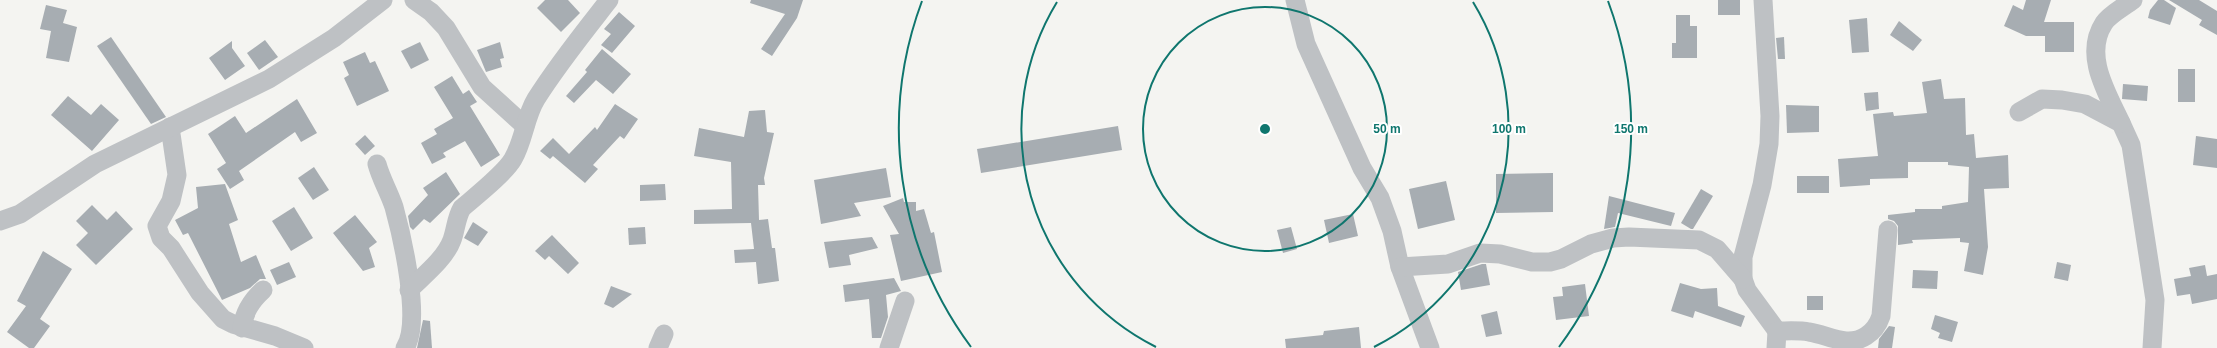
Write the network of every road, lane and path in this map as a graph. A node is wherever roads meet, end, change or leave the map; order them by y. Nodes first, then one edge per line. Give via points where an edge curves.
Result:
1 (383, 0) edge
2 (414, 0) edge
3 (609, 0) edge
4 (1295, 0) edge
5 (1763, 0) edge
6 (2133, 0) edge
7 (2020, 112) dead end
8 (2121, 123) junction
9 (525, 126) junction
10 (170, 127) junction
11 (377, 164) dead end
12 (0, 221) edge
13 (1888, 230) dead end
14 (1400, 267) junction
15 (1743, 279) junction
16 (263, 290) dead end
17 (409, 290) junction
18 (905, 301) dead end
19 (242, 328) junction
20 (1777, 340) edge
21 (304, 348) edge
22 (405, 348) edge
23 (889, 348) edge
24 (1430, 348) edge
25 (2152, 348) edge

1 - 10 street via 334,38 280,72
2 - 9 street via 431,12 446,28 482,87
3 - 9 street via 547,82 528,113
4 - 14 street via 1306,44 1362,168 1380,198 1392,231
5 - 15 street via 1770,116 1769,144 1762,185 1743,257
6 - 8 street via 2104,22 2098,40 2098,76
7 - 8 street via 2042,99 2062,100 2085,104
8 - 25 street via 2131,146 2154,293
9 - 17 street via 512,160 462,208 457,216 448,249
10 - 12 street via 95,164 20,214
10 - 19 street via 177,175 171,201 157,226 158,232 217,314
11 - 17 street via 391,198 400,232
13 - 20 street via 1880,316 1872,332 1858,341 1848,342 1809,332
14 - 15 street via 1448,264 1480,253 1500,254 1532,262 1550,262 1591,244 1629,237 1699,240 1717,249
14 - 24 street
15 - 20 street
16 - 19 street via 246,311
17 - 22 street via 411,332
18 - 23 street
19 - 21 street via 275,336

